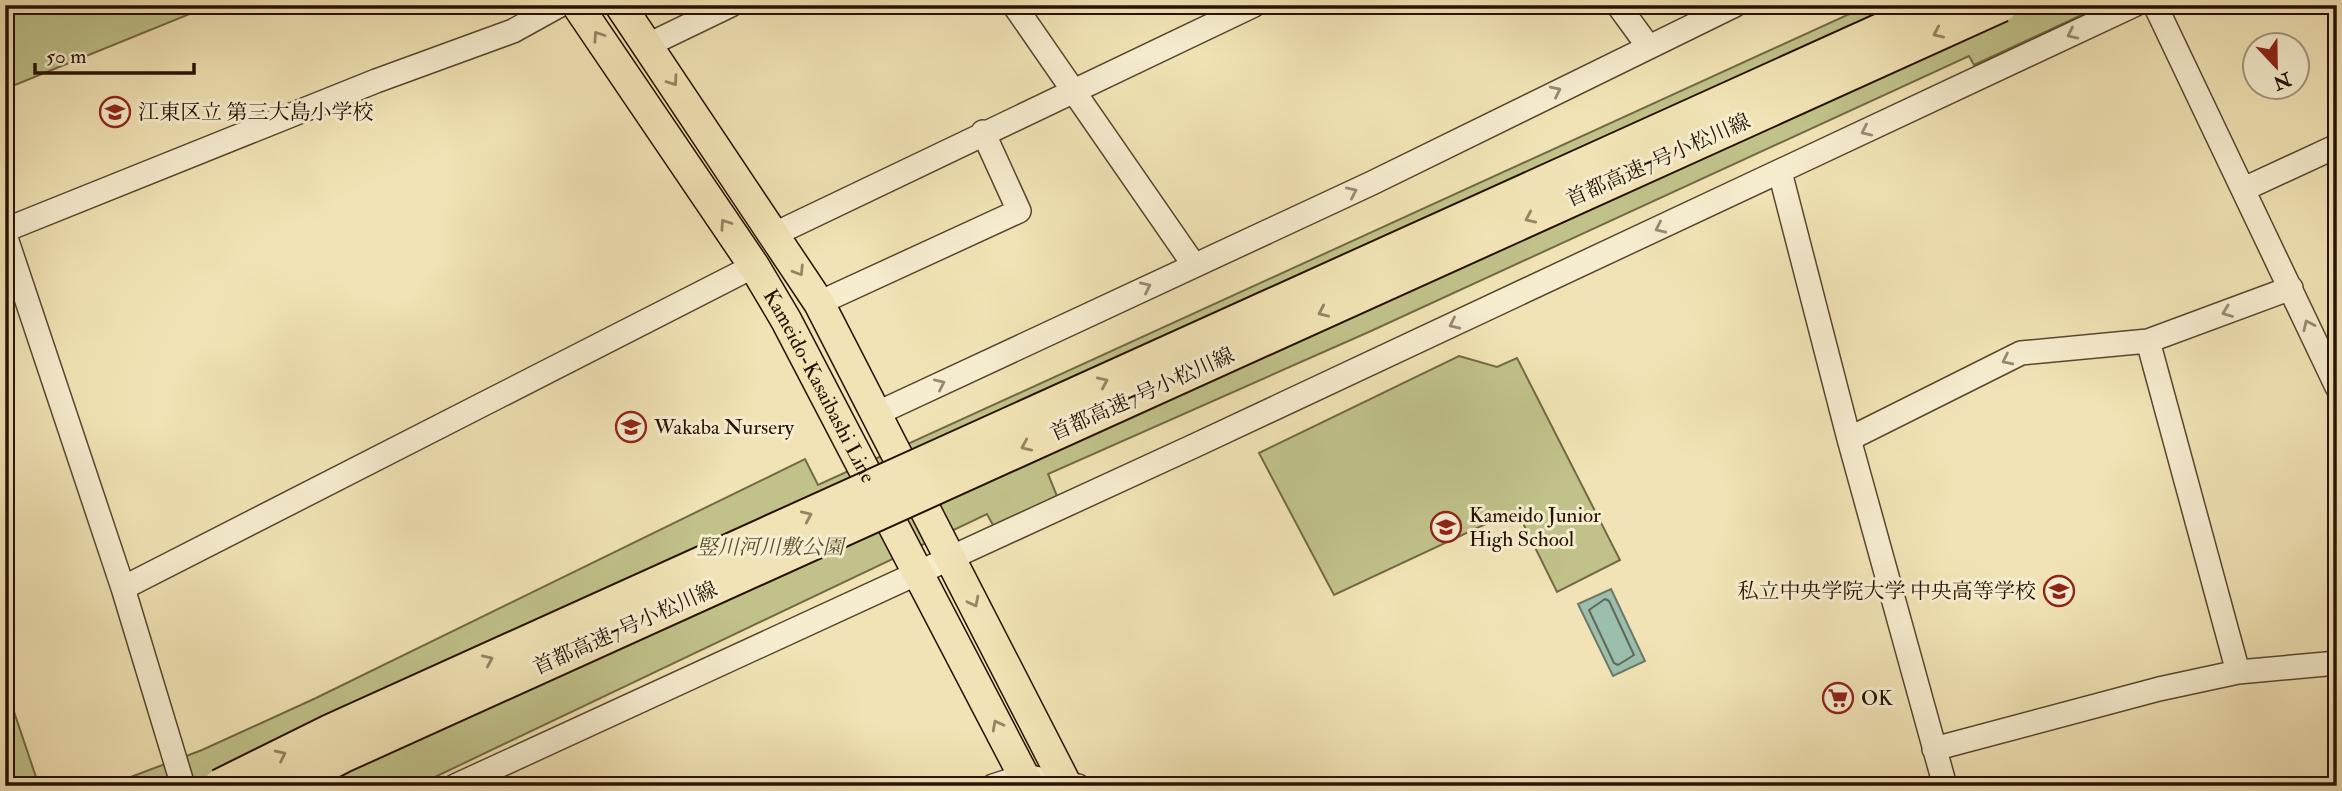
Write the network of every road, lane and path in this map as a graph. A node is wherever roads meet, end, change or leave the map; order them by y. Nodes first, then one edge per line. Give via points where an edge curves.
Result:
1 (560, 5) edge
2 (578, 5) edge
3 (620, 5) edge
4 (732, 5) edge
5 (1014, 5) edge
6 (1254, 5) edge
7 (1618, 5) edge
8 (1735, 5) edge
9 (1937, 5) edge
10 (2001, 5) edge
11 (2134, 5) edge
12 (2155, 5) edge
13 (648, 45) junction
14 (1648, 46) junction
15 (1073, 90) junction
16 (983, 132) junction
17 (2337, 146) edge
18 (1780, 172) junction
19 (2244, 189) junction
20 (5, 230) edge
21 (775, 234) junction
22 (5, 235) edge
23 (1194, 265) junction
24 (754, 266) junction
25 (2291, 288) junction
26 (819, 303) junction
27 (2148, 341) junction
28 (2337, 387) edge
29 (878, 413) junction
30 (1849, 439) junction
31 (951, 557) junction
32 (917, 572) junction
33 (123, 588) junction
34 (2337, 663) edge
35 (2238, 672) junction
36 (1934, 749) junction
37 (1026, 781) edge
38 (1070, 785) edge
39 (183, 786) edge
40 (220, 786) edge
41 (284, 786) edge
42 (455, 786) edge
43 (993, 786) edge
44 (1945, 786) edge

1 - 20 street via 513,30
24 -> 2 main road, Kameido-Kasaibashi Line
3 - 13 main road, Kameido-Kasaibashi Line
4 - 13 street
5 - 15 street
6 - 15 street
7 - 14 street
8 - 14 street
40 -> 9 highway, 首都高速7号小松川線, bridge via 331,731
10 -> 41 highway, 首都高速7号小松川線, bridge
11 -> 18 street
12 - 19 street
13 -> 21 main road, Kameido-Kasaibashi Line
23 -> 14 street
15 - 16 street
15 - 23 street
16 - 21 street
16 - 26 street via 1019,211
17 - 19 street
18 - 30 street
18 -> 31 street
19 - 25 street
21 -> 26 main road, Kameido-Kasaibashi Line
22 - 33 street
29 -> 23 street
24 - 32 main road, Kameido-Kasaibashi Line via 814,369
24 - 33 street
25 -> 27 street
28 -> 25 street
26 - 29 main road, Kameido-Kasaibashi Line
27 -> 30 street via 2021,354
27 - 35 street
29 - 31 main road, Kameido-Kasaibashi Line
30 - 36 street
31 - 32 street
31 -> 38 main road, Kameido-Kasaibashi Line
37 -> 32 main road, Kameido-Kasaibashi Line
32 - 42 street
33 - 39 street
34 - 35 street
35 - 36 street
36 - 44 street
37 - 38 street
37 - 43 street

